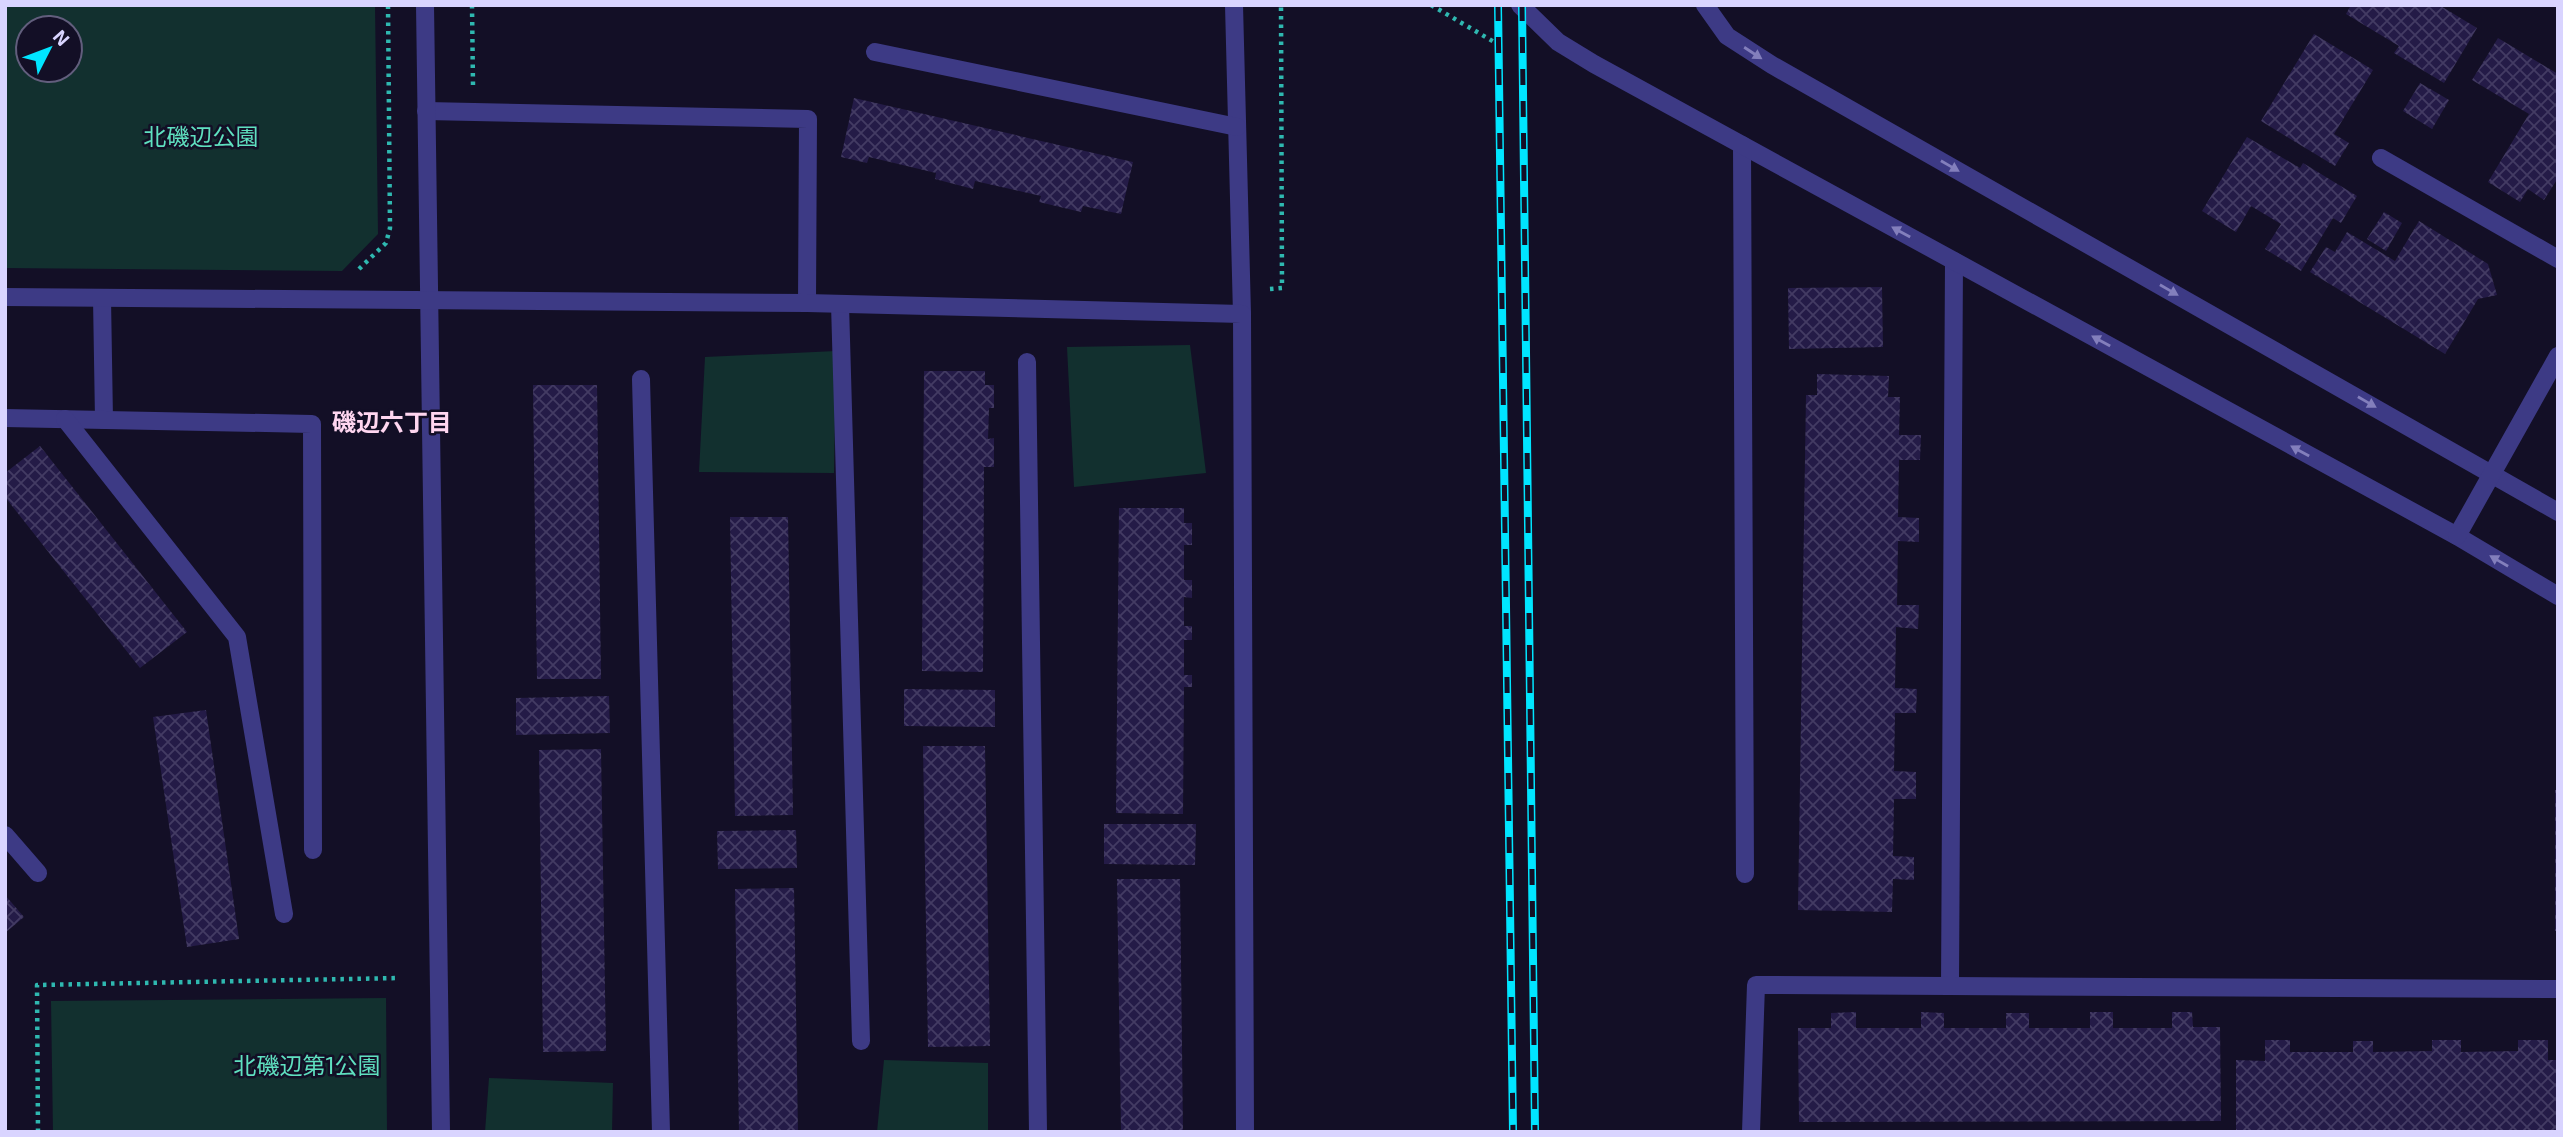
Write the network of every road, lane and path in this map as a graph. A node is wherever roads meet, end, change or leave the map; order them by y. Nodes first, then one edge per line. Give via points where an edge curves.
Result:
1 (388, 5) edge
2 (425, 5) edge
3 (472, 5) edge
4 (1234, 5) edge
5 (1281, 5) edge
6 (1431, 5) edge
7 (1520, 5) edge
8 (1705, 5) edge
9 (1501, 46) dead end
10 (875, 52) dead end
11 (473, 89) dead end
12 (426, 111) junction
13 (1237, 127) junction
14 (1742, 145) junction
15 (2381, 158) dead end
16 (2558, 259) edge
17 (1954, 261) junction
18 (351, 274) dead end
19 (1266, 289) dead end
20 (5, 297) edge
21 (102, 298) junction
22 (428, 298) junction
23 (807, 303) junction
24 (840, 304) junction
25 (1242, 314) junction
26 (2558, 356) edge
27 (1027, 362) dead end
28 (641, 379) dead end
29 (5, 418) edge
30 (65, 419) junction
31 (104, 420) junction
32 (2493, 474) junction
33 (2558, 512) edge
34 (2457, 536) junction
35 (2558, 596) edge
36 (5, 835) edge
37 (313, 850) dead end
38 (38, 873) dead end
39 (1745, 874) dead end
40 (284, 914) dead end
41 (399, 978) dead end
42 (1950, 986) junction
43 (2558, 989) edge
44 (861, 1041) dead end
45 (38, 1132) edge
46 (441, 1132) edge
47 (661, 1132) edge
48 (1038, 1132) edge
49 (1245, 1132) edge
50 (1751, 1132) edge

1 - 18 path via 390,228 386,243
2 - 12 street
3 - 11 path
4 - 13 street
5 - 19 path via 1282,288
6 - 9 path
7 - 14 street via 1558,43
8 -> 32 street via 1727,36 1772,65
10 - 13 street
12 - 22 street
12 - 23 street via 808,119
13 - 25 street
17 -> 14 street
14 - 39 street
15 - 16 street
34 -> 17 street
17 - 42 street
20 - 21 street
21 - 22 street
21 - 31 street
22 - 23 street
22 - 46 street
23 - 24 street
24 - 25 street
24 - 44 street
25 - 49 street
26 - 32 street
27 - 48 street
28 - 47 street
29 - 30 street
30 - 31 street
30 - 40 street via 237,637
31 - 37 street via 312,424
32 - 33 street
32 - 34 street
35 -> 34 street
36 - 38 street
41 - 45 path via 37,985
42 - 43 street
42 - 50 street via 1756,985

